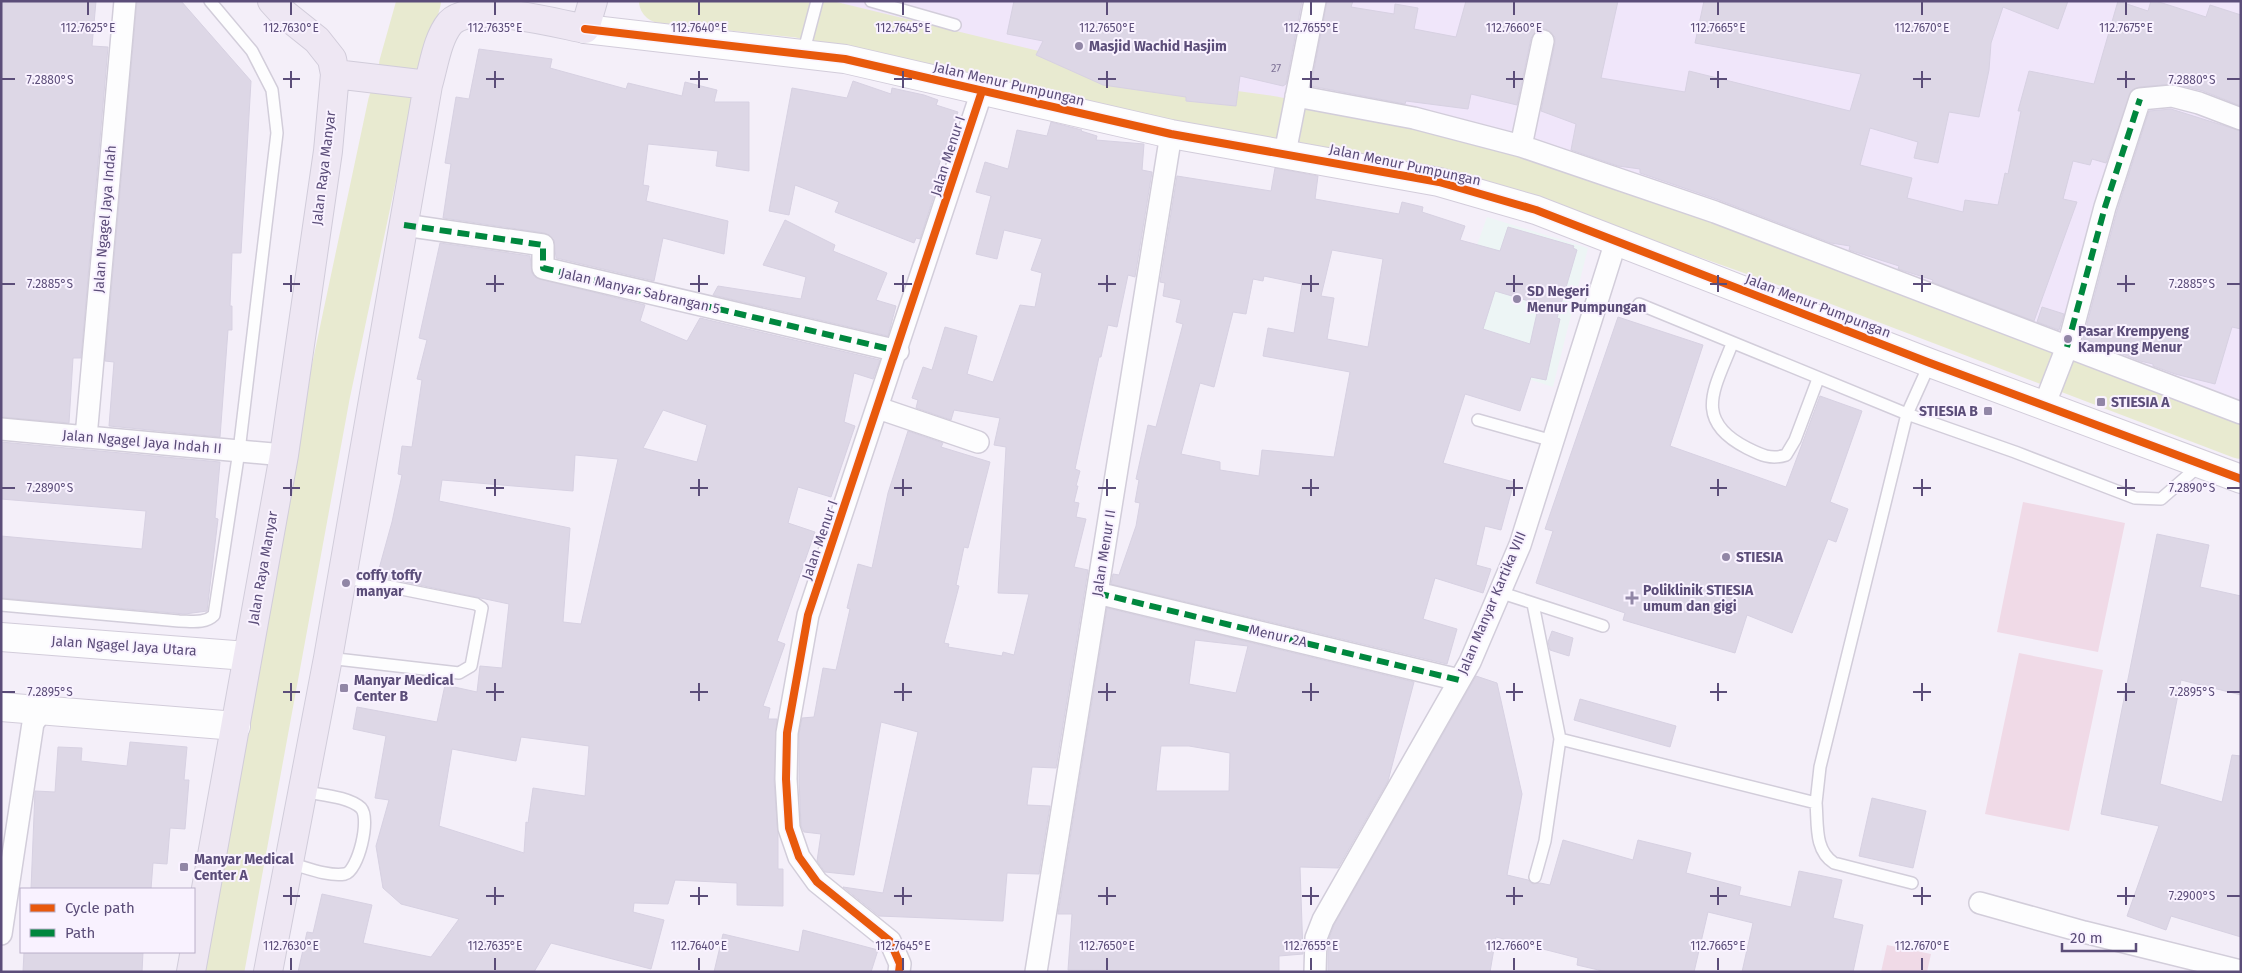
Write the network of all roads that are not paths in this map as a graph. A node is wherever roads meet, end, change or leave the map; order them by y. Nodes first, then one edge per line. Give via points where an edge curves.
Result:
1 (125, 1) edge
2 (210, 1) edge
3 (272, 1) edge
4 (817, 1) edge
5 (870, 1) edge
6 (1315, 1) edge
7 (593, 2) edge
8 (955, 26) dead end
9 (585, 29) junction
10 (1543, 41) dead end
11 (807, 43) junction
12 (335, 74) junction
13 (428, 85) junction
14 (982, 91) junction
15 (1296, 100) junction
16 (2241, 119) edge
17 (1171, 134) junction
18 (1287, 140) junction
19 (1521, 146) junction
20 (404, 225) junction
21 (1616, 242) junction
22 (1639, 304) dead end
23 (1732, 344) junction
24 (2066, 350) junction
25 (898, 351) junction
26 (1930, 363) junction
27 (1818, 379) junction
28 (2044, 406) junction
29 (878, 408) junction
30 (2241, 413) edge
31 (1908, 414) junction
32 (1478, 420) dead end
33 (1, 429) edge
34 (86, 437) junction
35 (1553, 441) junction
36 (978, 442) dead end
37 (239, 451) junction
38 (284, 455) junction
39 (2201, 464) junction
40 (2240, 476) edge
41 (342, 577) junction
42 (1499, 592) junction
43 (1097, 593) junction
44 (1533, 604) junction
45 (1, 605) edge
46 (1602, 626) dead end
47 (1, 637) edge
48 (247, 656) junction
49 (328, 658) junction
50 (1460, 680) junction
51 (1, 707) edge
52 (42, 711) junction
53 (236, 726) junction
54 (1560, 739) junction
55 (302, 791) junction
56 (1816, 803) junction
57 (7, 857) edge
58 (288, 862) junction
59 (1535, 877) dead end
60 (1912, 883) dead end
61 (1980, 902) dead end
62 (1, 934) edge
63 (195, 950) edge
64 (194, 953) edge
65 (2241, 971) edge
66 (191, 972) edge
67 (268, 972) edge
68 (899, 972) edge
69 (1036, 972) edge
70 (1315, 972) edge

1 - 34 street, Jalan Ngagel Jaya Indah
2 - 37 lane via 256,59 272,90 277,133
3 - 12 main road via 317,40 332,59
4 - 11 lane
5 - 8 lane
6 - 15 street
7 - 9 main road
9 - 11 street, Jalan Menur Pumpungan
9 - 13 main road via 513,14 482,11 463,14 451,21 443,35
10 - 19 street
11 - 14 street, Jalan Menur Pumpungan via 873,64
12 - 13 main road
12 - 38 main road, Jalan Raya Manyar via 328,151
13 - 20 main road
14 - 17 street, Jalan Menur Pumpungan
14 - 25 street, Jalan Menur I
15 - 18 street
15 - 19 street via 1414,118
16 - 24 street via 2172,96 2140,99 2105,207
17 - 18 street, Jalan Menur Pumpungan
17 - 43 street, Jalan Menur II
18 - 21 street, Jalan Menur Pumpungan via 1536,210
19 - 24 street via 1715,212
20 - 25 street, Jalan Manyar Sabrangan 5 via 543,245 542,268
20 - 41 main road
21 - 26 street, Jalan Menur Pumpungan
21 - 35 street, Jalan Manyar Kartika VIII
22 - 23 lane
23 - 27 lane
23 - 27 lane via 1712,398 1713,414 1718,426 1736,442 1759,454 1775,459 1786,455
24 - 28 street
24 - 30 street
25 - 29 street, Jalan Menur I
26 - 28 street, Jalan Menur Pumpungan
26 - 31 lane
27 - 31 lane
28 - 39 street, Jalan Menur Pumpungan
29 - 36 street
29 - 68 street, Jalan Menur I via 808,615 787,733 786,779 789,828 799,857 817,882 890,941 900,964
31 - 39 lane via 2135,498 2162,499
31 - 56 lane via 1820,766
32 - 35 lane
33 - 34 street, Jalan Ngagel Jaya Indah II
34 - 37 street, Jalan Ngagel Jaya Indah II
35 - 42 street, Jalan Manyar Kartika VIII via 1520,545
37 - 38 street, Jalan Ngagel Jaya Indah II
37 - 45 lane via 214,615 210,619 179,621
38 - 48 main road, Jalan Raya Manyar
39 - 40 street, Jalan Menur Pumpungan
41 - 49 main road
41 - 49 lane via 476,604 482,608 471,666 458,673
42 - 44 lane
42 - 50 street, Jalan Manyar Kartika VIII
43 - 50 street, Menur 2A
43 - 69 street, Jalan Menur II
44 - 46 lane
44 - 54 lane
47 - 48 street, Jalan Ngagel Jaya Utara
48 - 53 main road, Jalan Raya Manyar
49 - 55 main road
50 - 70 street, Jalan Manyar Kartika VIII via 1323,920 1316,938
51 - 52 street
52 - 53 street
52 - 57 street via 33,723
53 - 63 main road, Jalan Raya Manyar
54 - 56 lane
54 - 59 lane via 1545,841
55 - 58 main road
55 - 58 lane via 355,804 362,810 366,825 353,868 348,874
56 - 60 lane via 1820,849 1825,857
57 - 62 street
58 - 67 main road
61 - 65 street
64 - 66 main road, Jalan Raya Manyar

